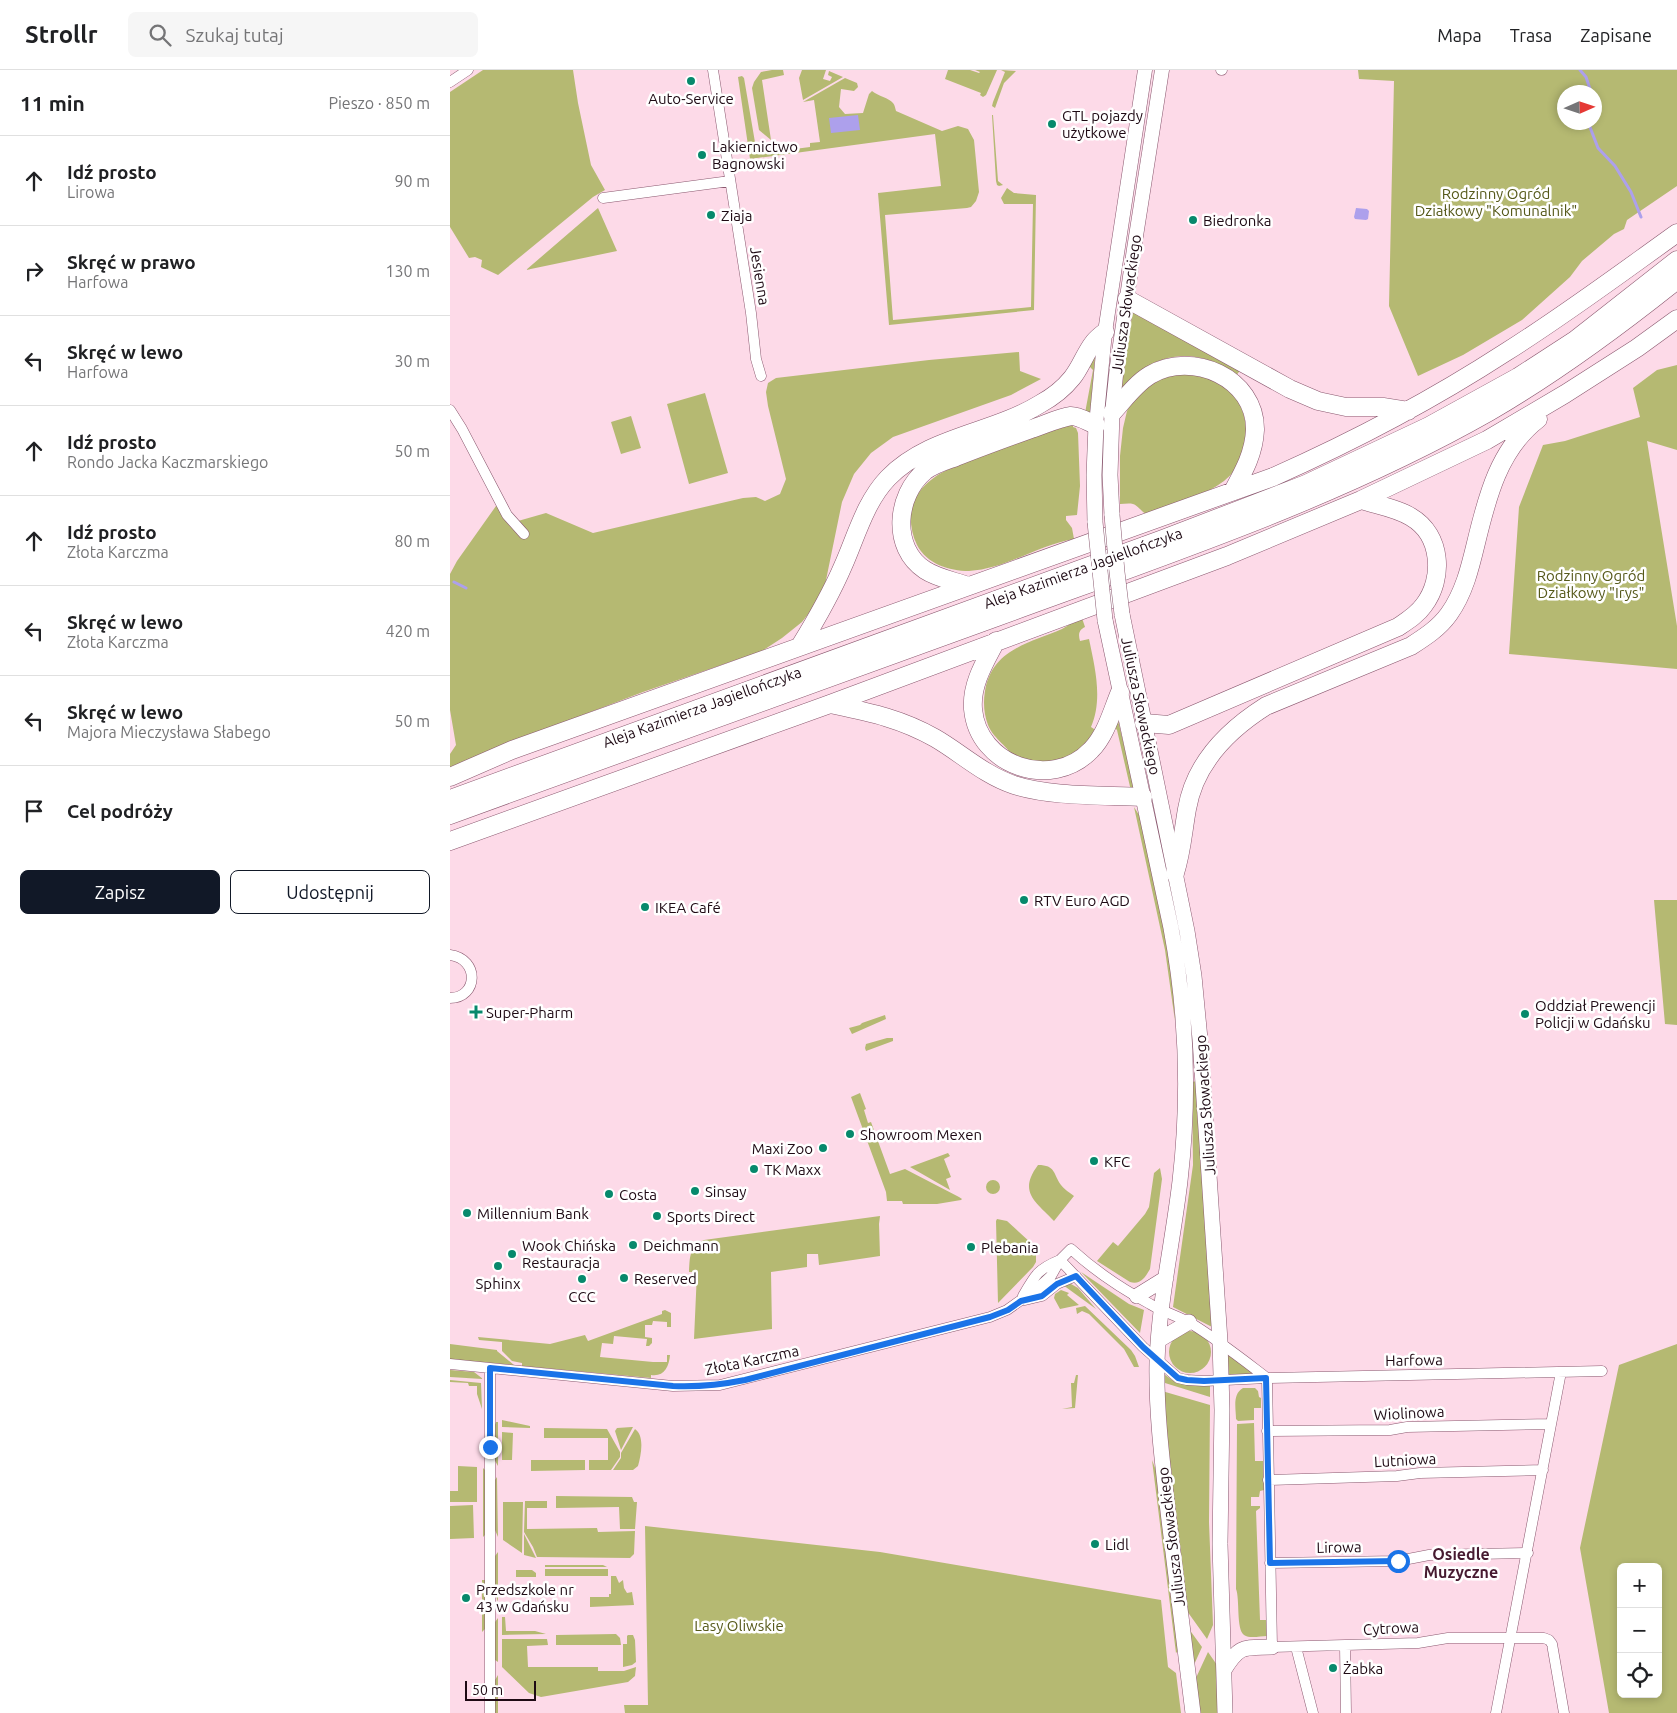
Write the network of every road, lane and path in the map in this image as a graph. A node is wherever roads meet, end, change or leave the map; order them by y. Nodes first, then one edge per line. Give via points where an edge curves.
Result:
1 (468, 70) edge
2 (713, 70) edge
3 (1145, 70) edge
4 (1162, 70) edge
5 (450, 82) edge
6 (730, 181) junction
7 (603, 198) dead end
8 (1677, 233) edge
9 (1677, 260) edge
10 (1677, 280) edge
11 (1127, 299) junction
12 (1677, 319) edge
13 (1105, 332) junction
14 (761, 376) dead end
15 (1565, 394) junction
16 (450, 410) edge
17 (1408, 411) junction
18 (1112, 413) junction
19 (1096, 425) junction
20 (1233, 490) junction
21 (1361, 500) junction
22 (524, 534) dead end
23 (968, 586) junction
24 (996, 641) junction
25 (800, 646) junction
26 (1120, 692) junction
27 (830, 704) junction
28 (1144, 723) junction
29 (450, 777) edge
30 (1143, 797) junction
31 (450, 799) edge
32 (450, 815) edge
33 (475, 831) junction
34 (450, 841) edge
35 (450, 855) edge
36 (1176, 873) junction
37 (450, 955) edge
38 (450, 998) edge
39 (1060, 1260) junction
40 (1076, 1276) junction
41 (1166, 1278) junction
42 (1137, 1296) junction
43 (1021, 1301) junction
44 (1162, 1310) junction
45 (1189, 1322) junction
46 (1158, 1340) junction
47 (1220, 1341) junction
48 (1157, 1360) junction
49 (450, 1364) edge
50 (490, 1368) junction
51 (1602, 1371) dead end
52 (1561, 1372) junction
53 (1266, 1378) junction
54 (1221, 1381) junction
55 (1552, 1424) junction
56 (1267, 1431) junction
57 (1543, 1470) junction
58 (1268, 1480) junction
59 (1528, 1553) junction
60 (1270, 1563) junction
61 (1512, 1637) junction
62 (1345, 1646) junction
63 (1272, 1647) junction
64 (1296, 1647) junction
65 (1224, 1670) junction
66 (490, 1713) edge
67 (1193, 1713) edge
68 (1225, 1713) edge
69 (1312, 1713) edge
70 (1346, 1713) edge
71 (1496, 1713) edge
72 (1564, 1713) edge

1 - 5 street
2 - 6 street, Jesienna
3 - 13 main road, Juliusza Słowackiego
4 - 11 main road, Juliusza Słowackiego
6 - 7 street
6 - 14 street, Jesienna
8 - 17 highway via 1567,312
9 - 31 highway, Aleja Kazimierza Jagiellończyka via 1575,340 1518,377 1429,426 1306,484
10 - 32 highway, Aleja Kazimierza Jagiellończyka via 1605,337 1510,399 1410,454 1312,498 1163,556
11 - 17 highway via 1318,401 1346,407
11 - 18 main road, Juliusza Słowackiego
12 - 15 highway
13 - 19 main road, Juliusza Słowackiego
13 - 25 highway via 1094,342 1071,379 1042,403 1027,412 938,444 916,455 887,479 871,502 829,597
15 - 21 highway via 1487,440
15 - 36 highway via 1519,437 1502,462 1485,505 1464,586 1448,614 1427,636 1411,646 1266,706 1227,734 1214,750 1193,788 1187,807
16 - 22 street via 507,515
17 - 20 highway via 1328,453
18 - 20 highway via 1141,381 1166,368 1201,366 1226,378 1247,401 1255,428 1253,448
18 - 28 main road, Juliusza Słowackiego, bridge via 1110,475 1116,572
19 - 23 highway via 1075,416 1060,419 937,464 915,481 903,506 902,535 907,549 925,570
19 - 26 main road, Juliusza Słowackiego, bridge via 1095,522 1105,620
20 - 23 highway
21 - 24 highway via 1227,556
21 - 28 highway via 1413,518 1433,542 1436,583 1412,618 1398,628 1169,724
23 - 25 highway
24 - 26 highway via 975,686 974,714 986,742 1014,765 1047,770 1070,765 1082,758 1100,739
24 - 27 highway
25 - 29 highway via 512,750
26 - 30 main road, Juliusza Słowackiego
27 - 30 highway via 908,724 994,777 1028,789
27 - 33 highway
28 - 36 main road, Juliusza Słowackiego
30 - 41 main road, Juliusza Słowackiego via 1178,969 1186,1062 1180,1180
33 - 34 highway
33 - 35 highway
36 - 47 main road, Juliusza Słowackiego via 1194,976
37 - 38 street via 467,963 472,979 462,995
39 - 40 street
39 - 42 street via 1071,1249 1089,1265
39 - 43 street via 1043,1267
40 - 43 street, Złota Karczma via 1057,1284 1042,1296
40 - 48 street
41 - 42 main road
41 - 44 main road, Juliusza Słowackiego
42 - 44 street
43 - 50 street, Złota Karczma via 990,1317 720,1385 673,1386
44 - 45 street
44 - 46 main road, Juliusza Słowackiego
45 - 46 main road
45 - 47 street
46 - 48 main road
47 - 53 street
47 - 54 main road
48 - 54 street via 1178,1378
48 - 67 main road, Juliusza Słowackiego via 1159,1436
49 - 50 street, Złota Karczma
50 - 66 street
51 - 52 street, Harfowa
52 - 53 street, Harfowa
52 - 55 street
53 - 54 street, Harfowa
53 - 56 street
54 - 65 main road via 1220,1544
55 - 56 street, Wiolinowa
55 - 57 street
56 - 58 street
57 - 58 street, Lutniowa
57 - 59 street
58 - 60 street
59 - 60 street, Lirowa via 1429,1555 1398,1561
59 - 61 street
60 - 63 street
61 - 62 street, Cytrowa
61 - 71 street
61 - 72 street via 1544,1638 1552,1644
62 - 64 street, Cytrowa
62 - 70 street
63 - 64 street, Cytrowa
63 - 65 main road via 1241,1650 1233,1654
64 - 69 street
65 - 68 main road

